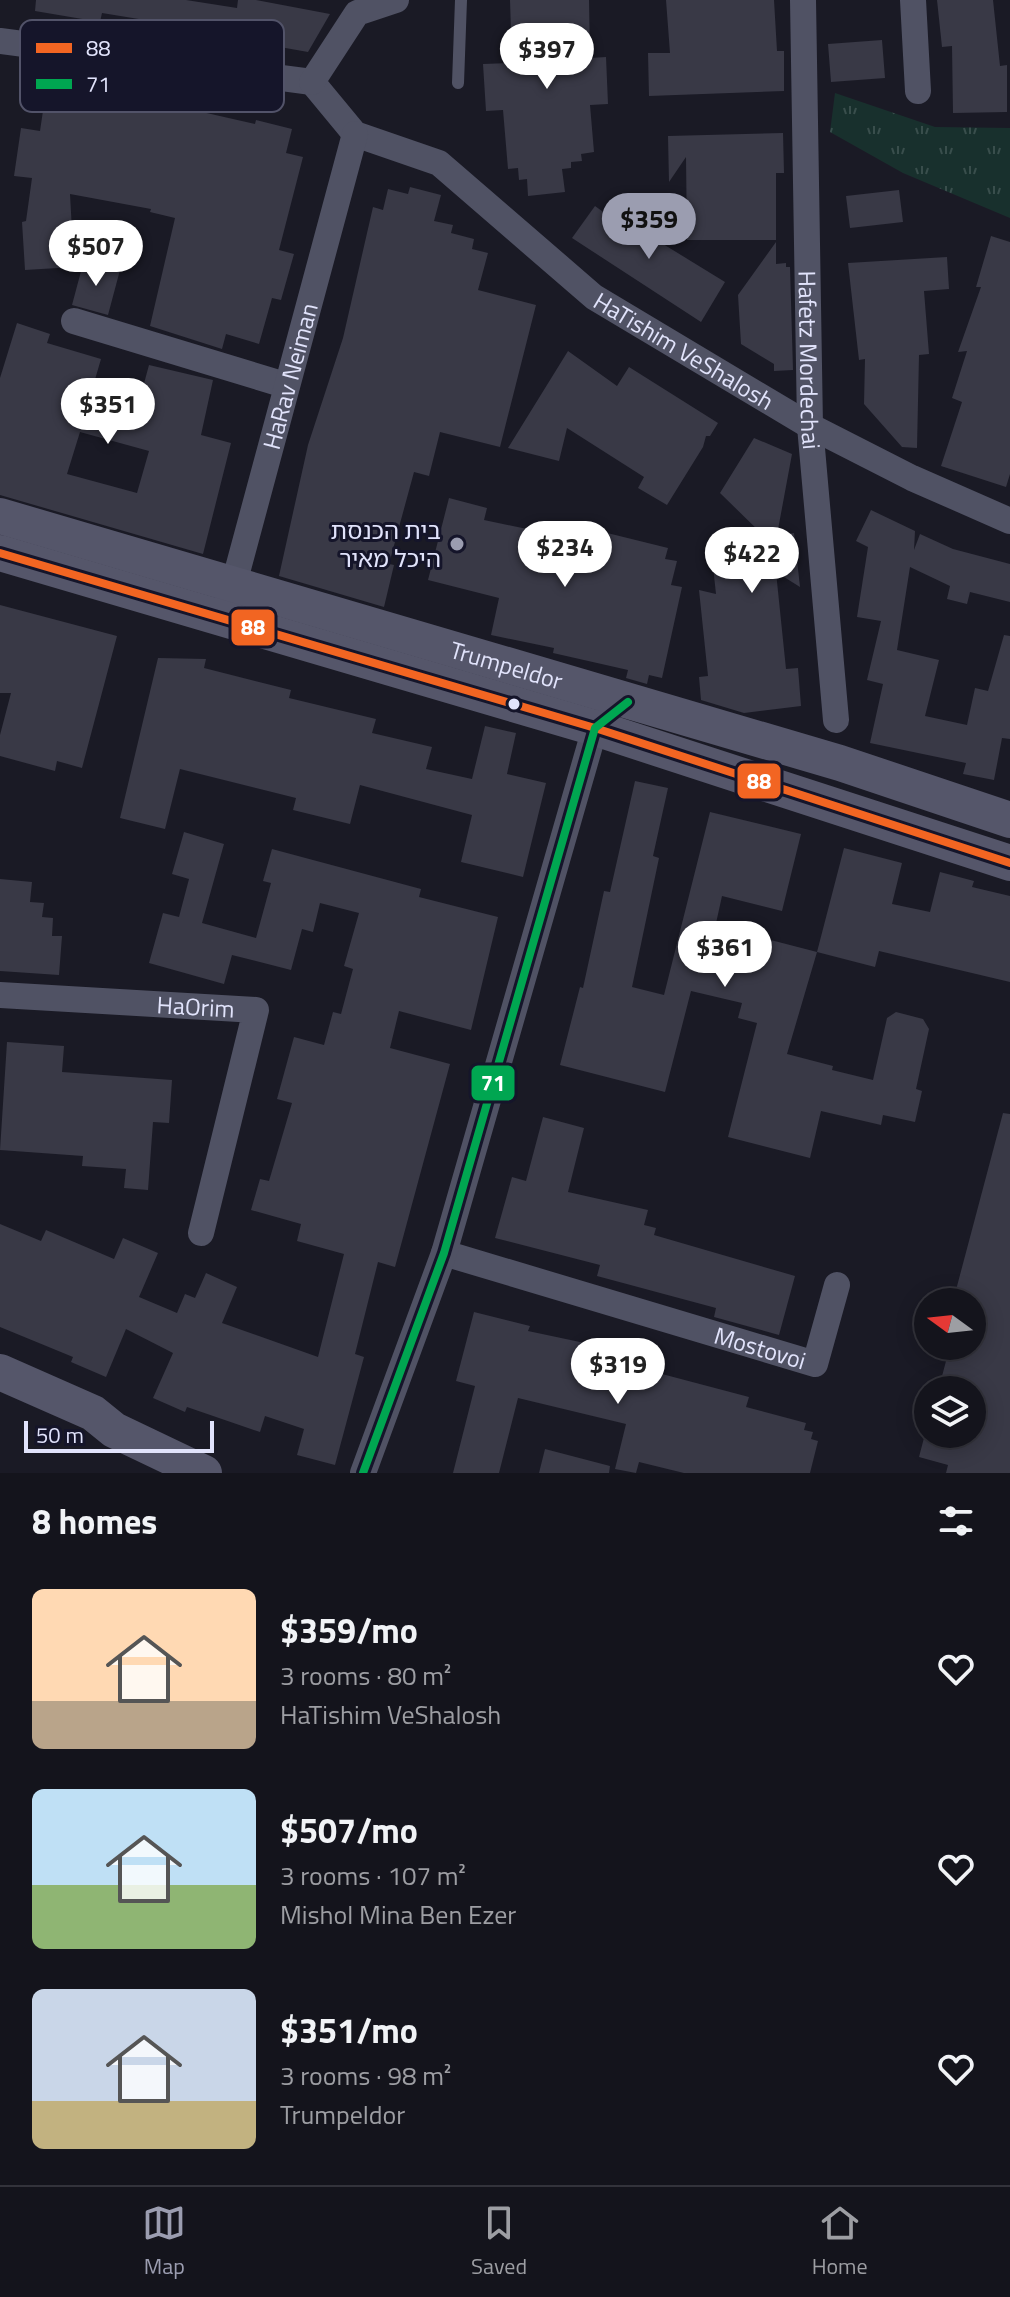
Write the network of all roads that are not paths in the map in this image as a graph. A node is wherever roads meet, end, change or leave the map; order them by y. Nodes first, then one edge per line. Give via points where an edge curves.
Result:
1 (396, 0) edge
2 (461, 0) edge
3 (803, 0) edge
4 (913, 0) edge
5 (357, 6) edge
6 (0, 41) edge
7 (20, 44) edge
8 (284, 78) edge
9 (312, 82) junction
10 (458, 83) dead end
11 (918, 91) dead end
12 (355, 134) junction
13 (74, 321) dead end
14 (285, 385) junction
15 (810, 426) junction
16 (0, 516) edge
17 (1010, 521) edge
18 (0, 553) edge
19 (229, 600) junction
20 (628, 702) junction
21 (836, 720) dead end
22 (595, 728) junction
23 (1010, 820) edge
24 (1010, 863) edge
25 (0, 995) edge
26 (201, 1233) dead end
27 (444, 1253) junction
28 (837, 1285) dead end
29 (0, 1372) edge
30 (204, 1473) edge
31 (363, 1473) edge

1 - 5 street
2 - 10 lane
3 - 15 street, Hafetz Mordechai
4 - 11 street
5 - 9 street
6 - 7 street
8 - 9 street
9 - 12 street
12 - 14 street, HaRav Neiman
12 - 15 street, HaTishim VeShalosh via 439,163 594,297
13 - 14 street
14 - 19 street, HaRav Neiman
15 - 17 street, HaTishim VeShalosh
15 - 21 street, Hafetz Mordechai
16 - 19 main road, Trumpeldor
18 - 19 main road, Trumpeldor
19 - 20 main road, Trumpeldor
19 - 22 main road, Trumpeldor
20 - 22 street
20 - 23 main road, Trumpeldor via 840,763
22 - 24 main road, Trumpeldor
22 - 27 street
25 - 26 street, HaOrim via 256,1010
27 - 28 street, Mostovoi via 815,1364
27 - 31 street
29 - 30 main road via 93,1413 114,1430

